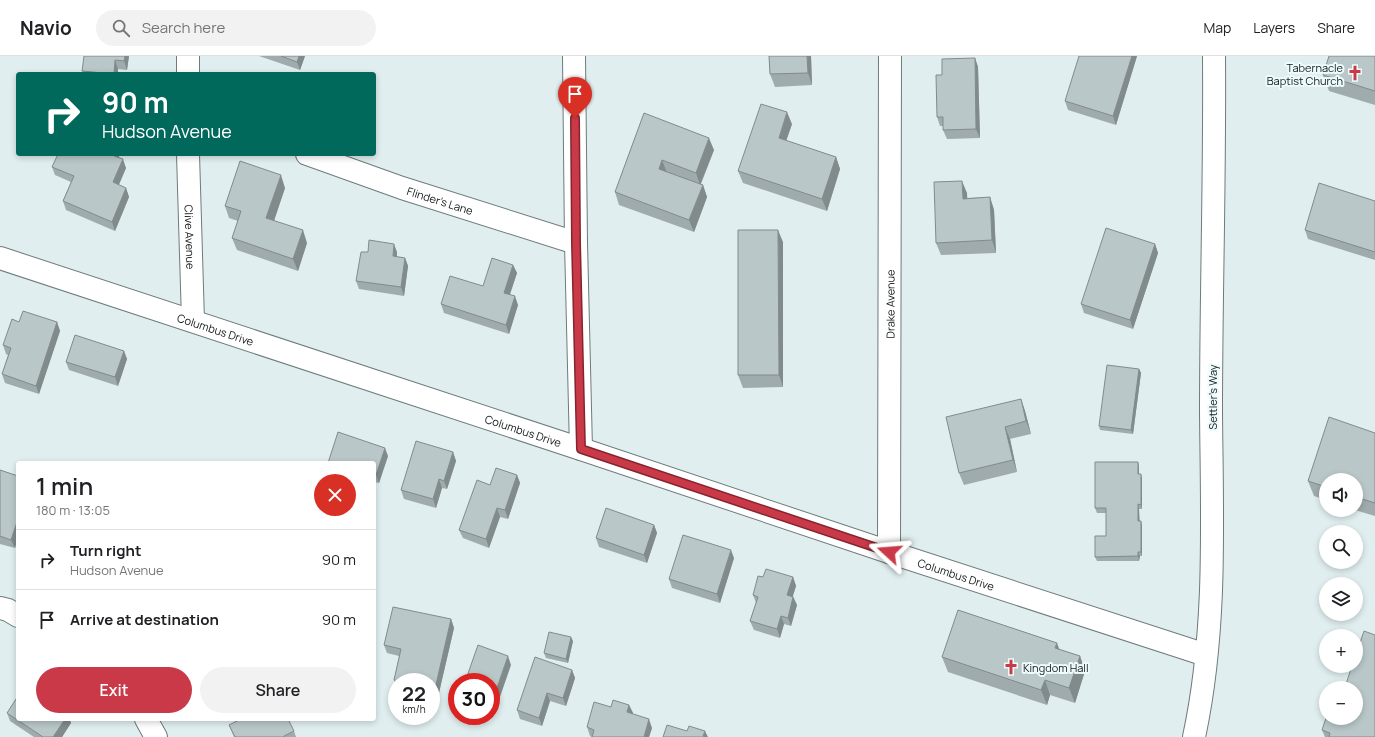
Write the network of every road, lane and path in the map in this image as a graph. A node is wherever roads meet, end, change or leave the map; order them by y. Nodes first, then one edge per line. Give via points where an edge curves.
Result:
1 (188, 56) edge
2 (574, 56) edge
3 (890, 56) edge
4 (1214, 56) edge
5 (188, 72) edge
6 (188, 156) edge
7 (313, 156) edge
8 (576, 243) junction
9 (0, 258) edge
10 (193, 321) junction
11 (581, 449) junction
12 (889, 552) junction
13 (0, 608) edge
14 (16, 615) edge
15 (1206, 655) junction
16 (147, 721) edge
17 (156, 737) edge
18 (1194, 737) edge

1 - 5 street
2 - 8 street
3 - 12 street, Drake Avenue
4 - 15 street, Settler's Way via 1212,530 1210,624
6 - 10 street, Clive Avenue
7 - 8 street, Flinder's Lane via 409,190
8 - 11 street
9 - 10 street, Columbus Drive
10 - 11 street, Columbus Drive
11 - 12 street, Columbus Drive
12 - 15 street, Columbus Drive
13 - 14 street
15 - 18 street, Settler's Way
16 - 17 street

